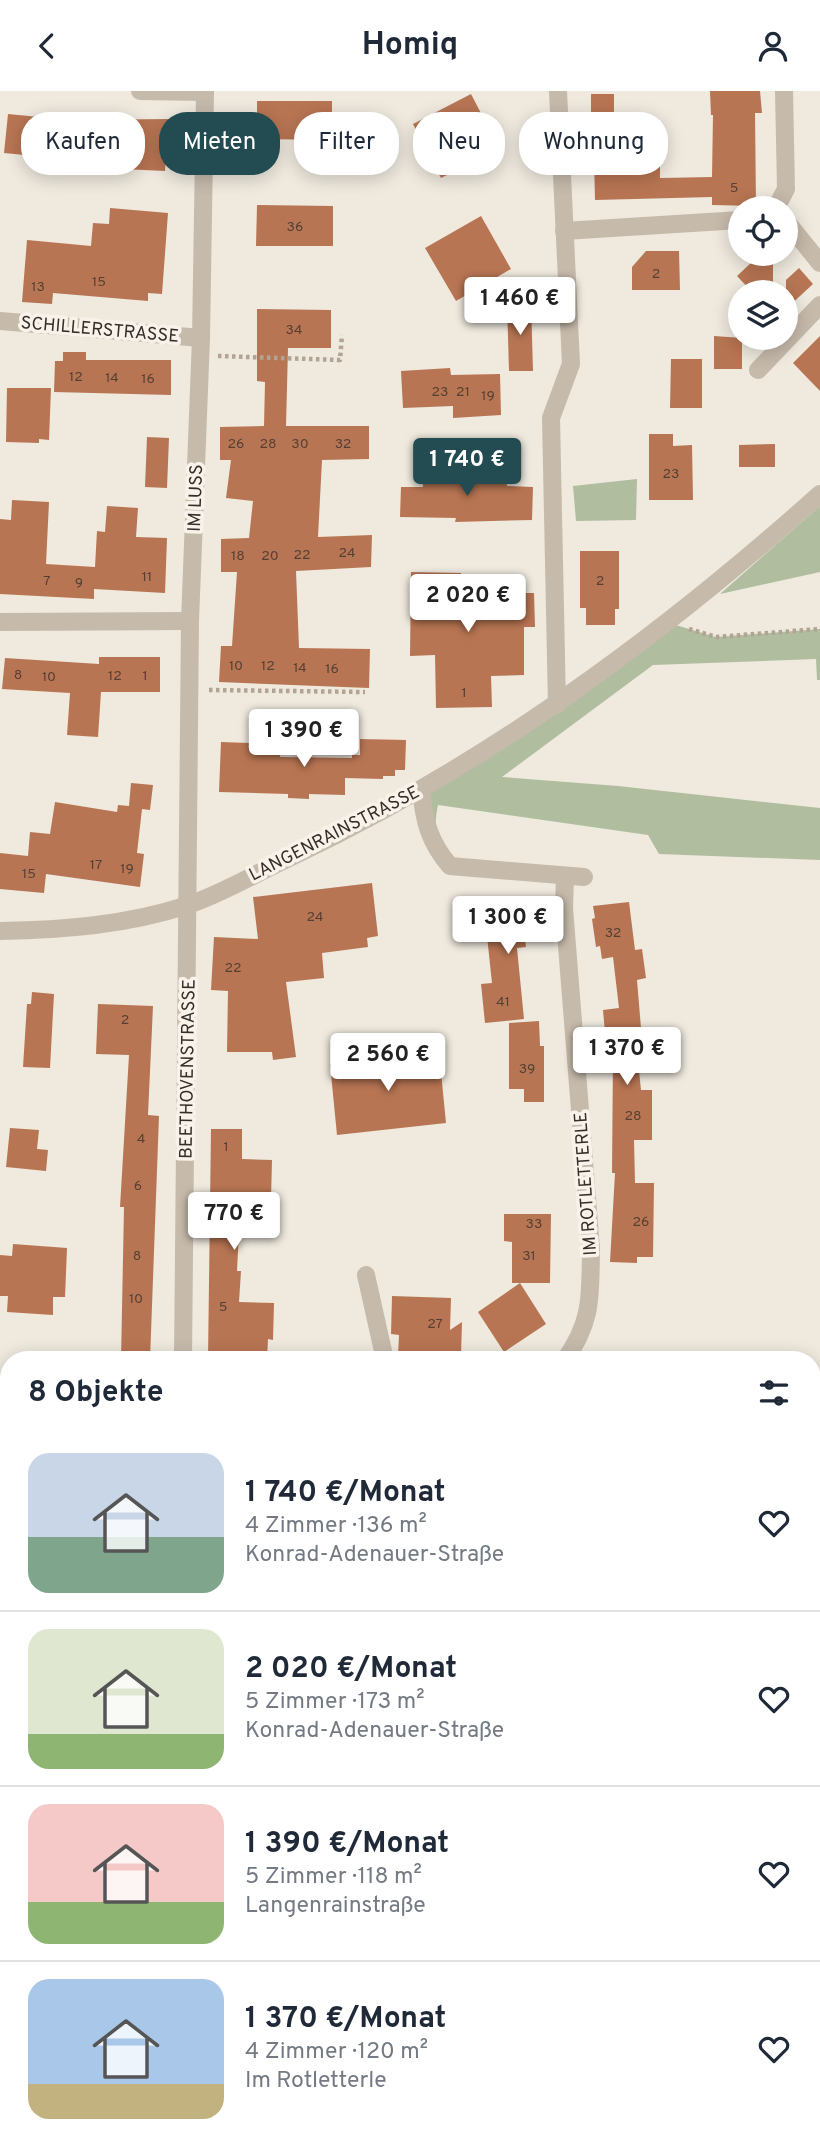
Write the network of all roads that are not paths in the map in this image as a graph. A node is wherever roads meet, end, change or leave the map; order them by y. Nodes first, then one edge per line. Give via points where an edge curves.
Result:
1 (140, 91) edge
2 (558, 91) edge
3 (784, 91) edge
4 (205, 92) edge
5 (782, 196) edge
6 (728, 221) edge
7 (564, 231) junction
8 (798, 236) edge
9 (820, 263) edge
10 (820, 305) edge
11 (0, 321) edge
12 (200, 347) junction
13 (758, 370) dead end
14 (820, 494) edge
15 (190, 621) junction
16 (0, 622) edge
17 (557, 705) junction
18 (421, 790) junction
19 (565, 876) junction
20 (584, 877) dead end
21 (188, 905) junction
22 (0, 931) edge
23 (366, 1275) dead end
24 (183, 1351) edge
25 (383, 1351) edge
26 (571, 1351) edge

1 - 4 street
2 - 7 street
3 - 5 street via 786,189
4 - 12 street, IM LUSS
6 - 7 street
7 - 17 street via 571,364 551,426
8 - 9 street
10 - 13 street
11 - 12 street, SCHILLERSTRASSE
12 - 15 street, IM LUSS
14 - 17 street, LANGENRAINSTRASSE via 669,624
15 - 16 street
15 - 21 street, IM LUSS
17 - 18 street, LANGENRAINSTRASSE
18 - 19 street via 432,843 450,866
18 - 21 street, LANGENRAINSTRASSE via 345,832
19 - 20 street
19 - 26 street, IM ROTLETTERLE via 591,1249 589,1305 583,1335
21 - 22 street, LANGENRAINSTRASSE via 79,929
21 - 24 street, BEETHOVENSTRASSE
23 - 25 street

